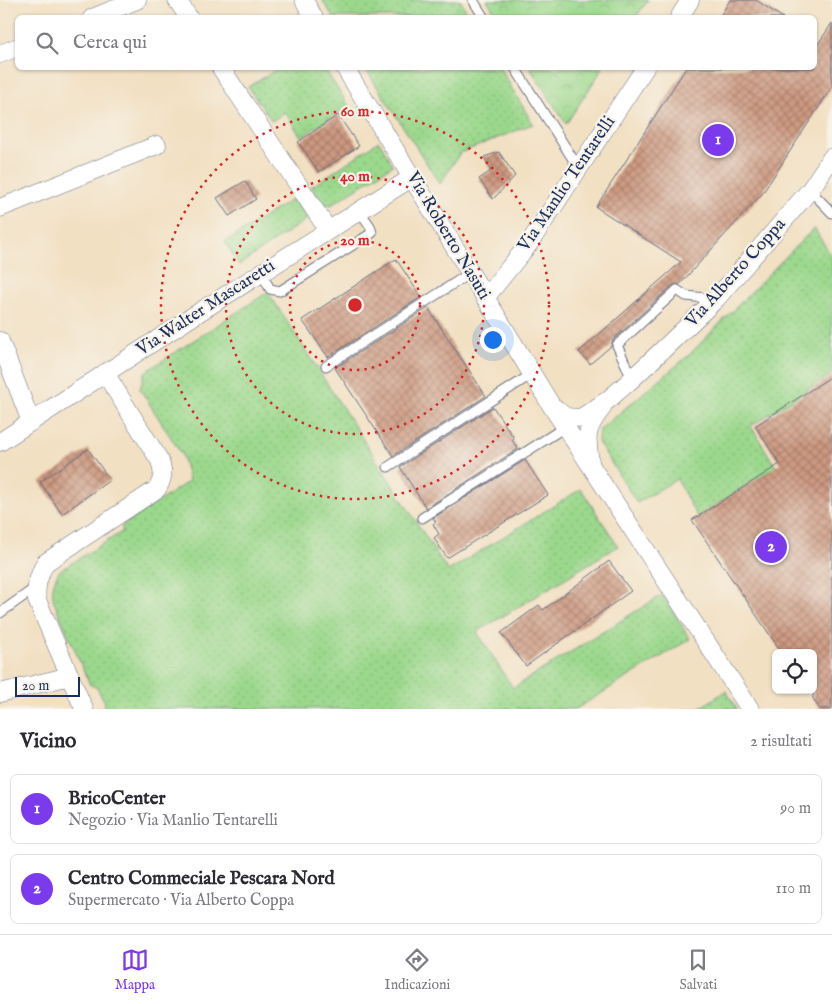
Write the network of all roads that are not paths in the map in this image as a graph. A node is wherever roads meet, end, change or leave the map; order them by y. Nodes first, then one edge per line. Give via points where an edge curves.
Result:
1 (137, 0) edge
2 (177, 0) edge
3 (304, 0) edge
4 (473, 0) edge
5 (690, 0) edge
6 (100, 15) edge
7 (187, 15) edge
8 (312, 15) edge
9 (482, 15) edge
10 (680, 15) edge
11 (15, 48) edge
12 (0, 54) edge
13 (222, 70) edge
14 (346, 70) edge
15 (517, 70) edge
16 (644, 70) edge
17 (157, 145) dead end
18 (832, 157) edge
19 (578, 167) junction
20 (413, 177) junction
21 (810, 190) junction
22 (0, 208) edge
23 (359, 210) junction
24 (832, 213) edge
25 (328, 230) junction
26 (262, 272) junction
27 (470, 273) junction
28 (486, 298) junction
29 (716, 299) junction
30 (0, 341) edge
31 (326, 366) dead end
32 (105, 373) junction
33 (532, 374) junction
34 (632, 380) junction
35 (608, 400) junction
36 (551, 405) junction
37 (31, 422) junction
38 (565, 427) junction
39 (0, 442) edge
40 (388, 467) dead end
41 (591, 467) junction
42 (422, 518) dead end
43 (35, 588) junction
44 (0, 613) edge
45 (70, 676) junction
46 (0, 693) edge
47 (84, 709) edge
48 (750, 709) edge

1 - 6 street
2 - 7 street
3 - 8 street
4 - 9 lane
5 - 10 street
11 - 12 street
13 - 25 street
14 - 20 street, Via Roberto Nasuti
15 - 19 lane
16 - 19 street, Via Manlio Tentarelli
17 - 22 street
18 - 21 street, Via Alberto Coppa
19 - 28 street, Via Manlio Tentarelli via 528,245
20 - 23 street, Via Walter Mascaretti
20 - 27 street, Via Roberto Nasuti
21 - 24 lane
21 - 29 street, Via Alberto Coppa
23 - 25 street, Via Walter Mascaretti
23 - 26 lane via 372,233 280,291 270,289
25 - 26 street, Via Walter Mascaretti
26 - 32 street, Via Walter Mascaretti
27 - 28 street, Via Roberto Nasuti
27 - 31 lane
28 - 33 street, Via Roberto Nasuti
29 - 34 street, Via Alberto Coppa
29 - 34 lane via 686,296 677,290 617,345
30 - 37 street
32 - 37 street, Via Walter Mascaretti
32 - 43 street via 160,461 163,479 156,489 46,563
33 - 36 street, Via Roberto Nasuti
33 - 40 lane
34 - 35 street, Via Alberto Coppa
35 - 36 street, Via Alberto Coppa via 581,418 566,417
35 - 41 street, Via Alberto Coppa via 590,423 587,441
36 - 38 street, Via Alberto Coppa
37 - 39 street, Via Walter Mascaretti
38 - 41 street, Via Alberto Coppa
38 - 42 lane
41 - 48 street, Via Alberto Coppa
43 - 44 lane
43 - 45 street via 37,600
45 - 46 street
45 - 47 street

